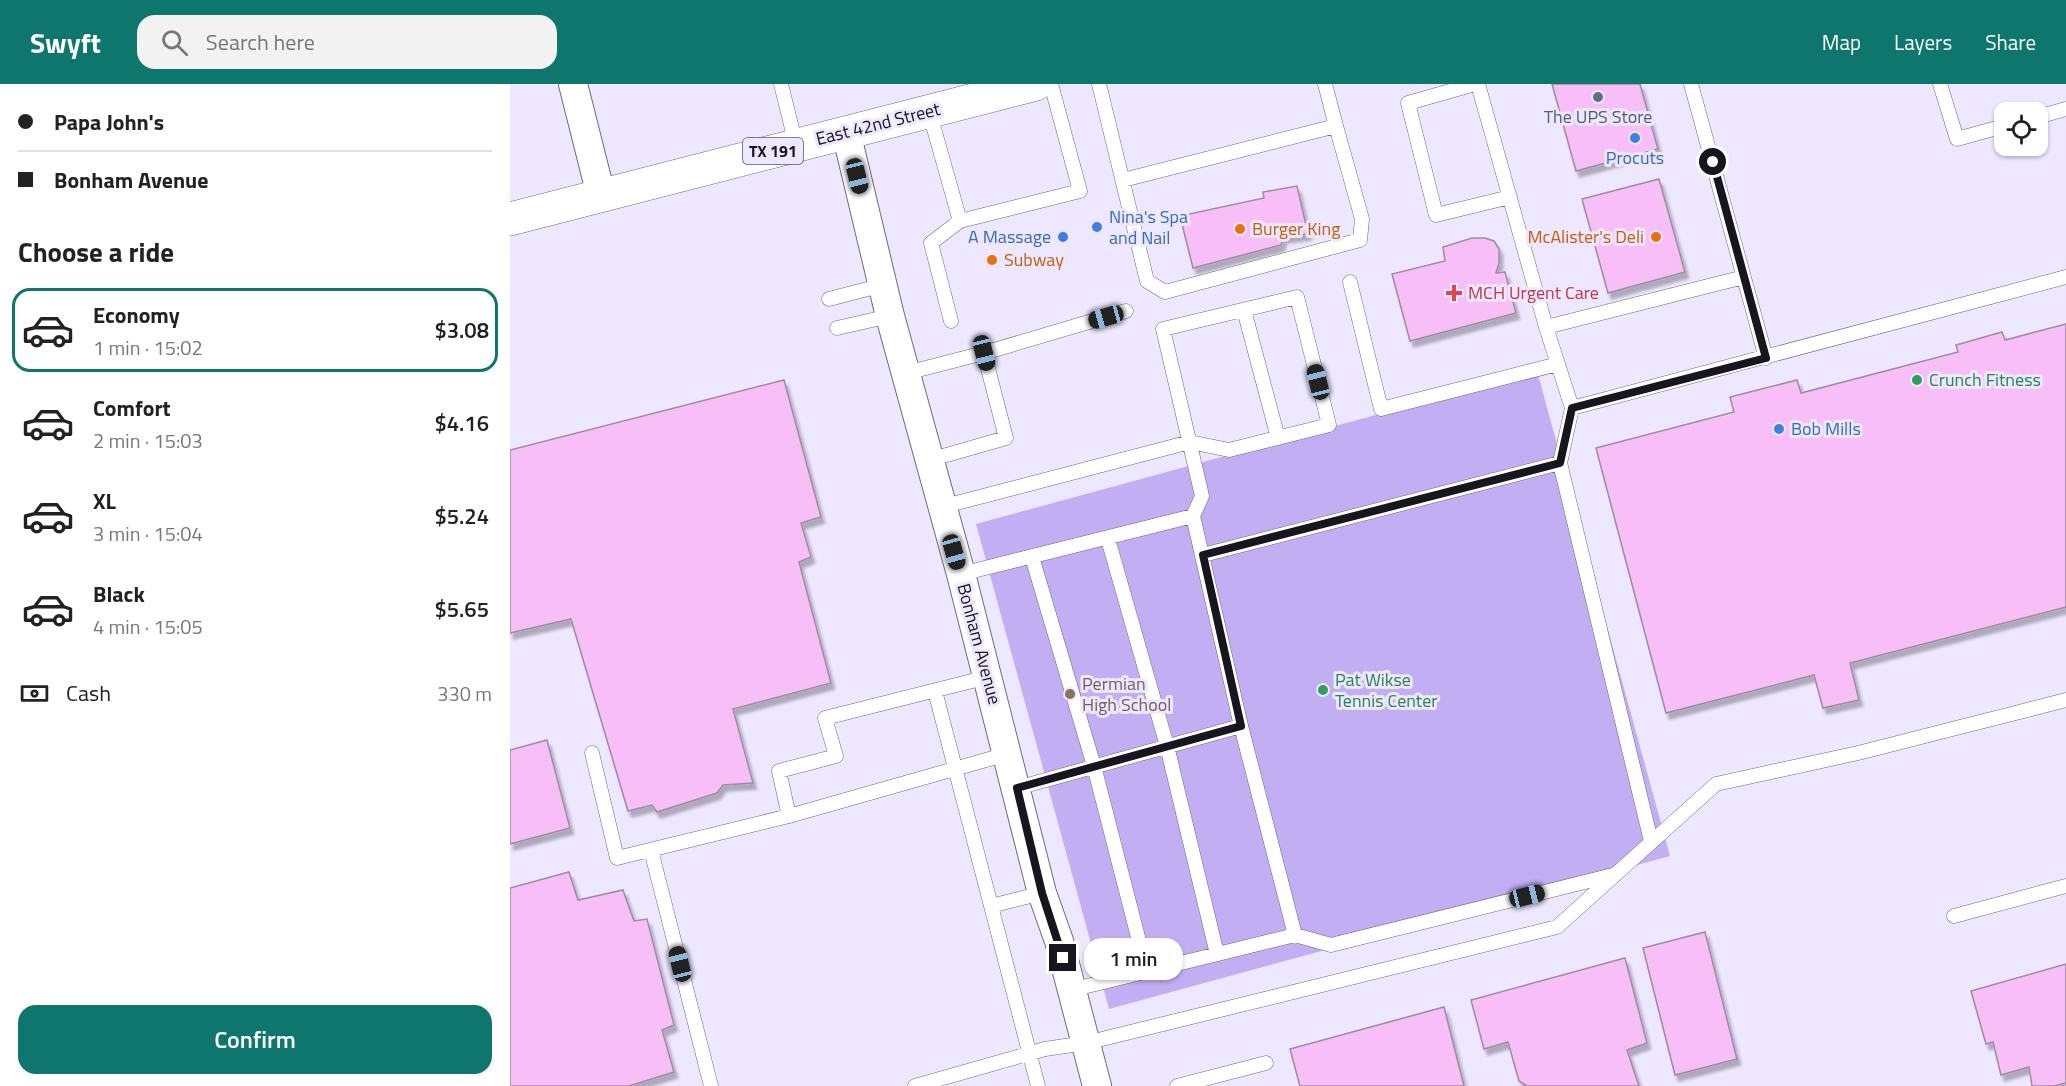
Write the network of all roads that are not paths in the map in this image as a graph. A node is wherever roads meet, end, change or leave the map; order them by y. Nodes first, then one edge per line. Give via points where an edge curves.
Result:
1 (573, 84) edge
2 (781, 84) edge
3 (1051, 84) edge
4 (1100, 84) edge
5 (1325, 84) edge
6 (1477, 84) edge
7 (1691, 84) edge
8 (1940, 84) edge
9 (1016, 86) edge
10 (2066, 109) edge
11 (929, 111) junction
12 (2048, 114) edge
13 (1336, 126) junction
14 (1994, 129) edge
15 (846, 132) junction
16 (796, 145) junction
17 (1123, 180) junction
18 (602, 195) junction
19 (1510, 197) junction
20 (510, 219) edge
21 (960, 221) junction
22 (2066, 277) edge
23 (1744, 278) junction
24 (1350, 282) dead end
25 (883, 285) junction
26 (830, 299) dead end
27 (1244, 310) junction
28 (1126, 311) dead end
29 (890, 316) junction
30 (951, 321) dead end
31 (1546, 327) junction
32 (837, 328) dead end
33 (984, 353) junction
34 (1766, 358) junction
35 (1558, 364) junction
36 (906, 374) junction
37 (1572, 408) junction
38 (1278, 438) junction
39 (1190, 442) junction
40 (929, 460) junction
41 (1560, 463) junction
42 (941, 507) junction
43 (1193, 516) junction
44 (1108, 539) junction
45 (1203, 555) junction
46 (1032, 557) junction
47 (961, 574) junction
48 (988, 677) junction
49 (935, 691) junction
50 (2066, 700) edge
51 (1241, 726) junction
52 (1167, 746) junction
53 (592, 753) dead end
54 (1007, 754) junction
55 (1094, 766) junction
56 (955, 767) junction
57 (1017, 788) junction
58 (789, 816) junction
59 (1651, 841) junction
60 (651, 850) junction
61 (1614, 874) junction
62 (2066, 886) edge
63 (1042, 893) junction
64 (991, 906) junction
65 (1954, 916) dead end
66 (1295, 935) junction
67 (1217, 954) junction
68 (1147, 972) junction
69 (1071, 990) junction
70 (1086, 1042) junction
71 (1029, 1053) junction
72 (1266, 1063) dead end
73 (711, 1086) edge
74 (915, 1086) edge
75 (1038, 1086) edge
76 (1097, 1086) edge
77 (1177, 1086) edge

1 - 18 street
2 - 16 lane
3 - 21 lane via 1080,191
4 - 17 lane
5 - 13 lane
6 - 19 lane
6 - 19 lane via 1408,103 1436,215
7 - 23 lane
8 - 14 lane via 1957,139
9 - 11 highway, East 42nd Street / TX 191
10 - 12 lane
11 - 15 highway, East 42nd Street / TX 191
11 - 21 lane
13 - 17 lane
13 - 17 lane via 1362,219 1360,240 1165,292 1147,281
15 - 16 highway, East 42nd Street / TX 191
15 - 25 street, Bonham Avenue
16 - 18 highway, East 42nd Street / TX 191
18 - 20 highway, East 42nd Street / TX 191
19 - 31 lane
21 - 30 lane via 931,243
22 - 34 lane
23 - 31 lane
23 - 34 lane
24 - 35 lane via 1381,409
25 - 26 lane
25 - 29 street, Bonham Avenue
27 - 38 lane
27 - 38 lane via 1297,297 1329,425
27 - 39 lane via 1163,329
28 - 33 lane
29 - 32 lane
29 - 36 street, Bonham Avenue
31 - 35 lane
33 - 36 lane
33 - 40 lane via 1006,438
34 - 37 lane
35 - 37 lane
36 - 40 street, Bonham Avenue
37 - 41 lane
38 - 39 lane via 1229,450
39 - 42 lane
39 - 43 lane via 1202,496
40 - 42 street, Bonham Avenue
41 - 45 lane
41 - 59 lane
42 - 47 street, Bonham Avenue
43 - 44 lane
43 - 45 lane
44 - 46 lane
44 - 52 lane
45 - 51 lane
46 - 47 lane
46 - 55 lane
47 - 48 street, Bonham Avenue
48 - 49 lane
48 - 54 street, Bonham Avenue
49 - 56 lane
49 - 58 lane via 825,718 836,756 779,771
50 - 59 lane via 1716,784
51 - 52 lane
51 - 66 lane
52 - 55 lane
52 - 67 lane
53 - 60 lane via 617,858
54 - 56 lane
54 - 57 street, Bonham Avenue
55 - 57 lane
55 - 68 lane
56 - 58 lane
56 - 64 lane
57 - 63 street, Bonham Avenue
58 - 60 lane
59 - 61 lane
60 - 73 lane
61 - 66 lane via 1331,945
61 - 70 lane via 1557,927
62 - 65 lane
63 - 64 lane
63 - 69 street, Bonham Avenue
64 - 71 lane
66 - 67 lane
67 - 68 lane
68 - 69 lane
69 - 70 street, Bonham Avenue
70 - 71 lane
70 - 76 street, Bonham Avenue
71 - 74 lane
71 - 75 lane
72 - 77 lane

